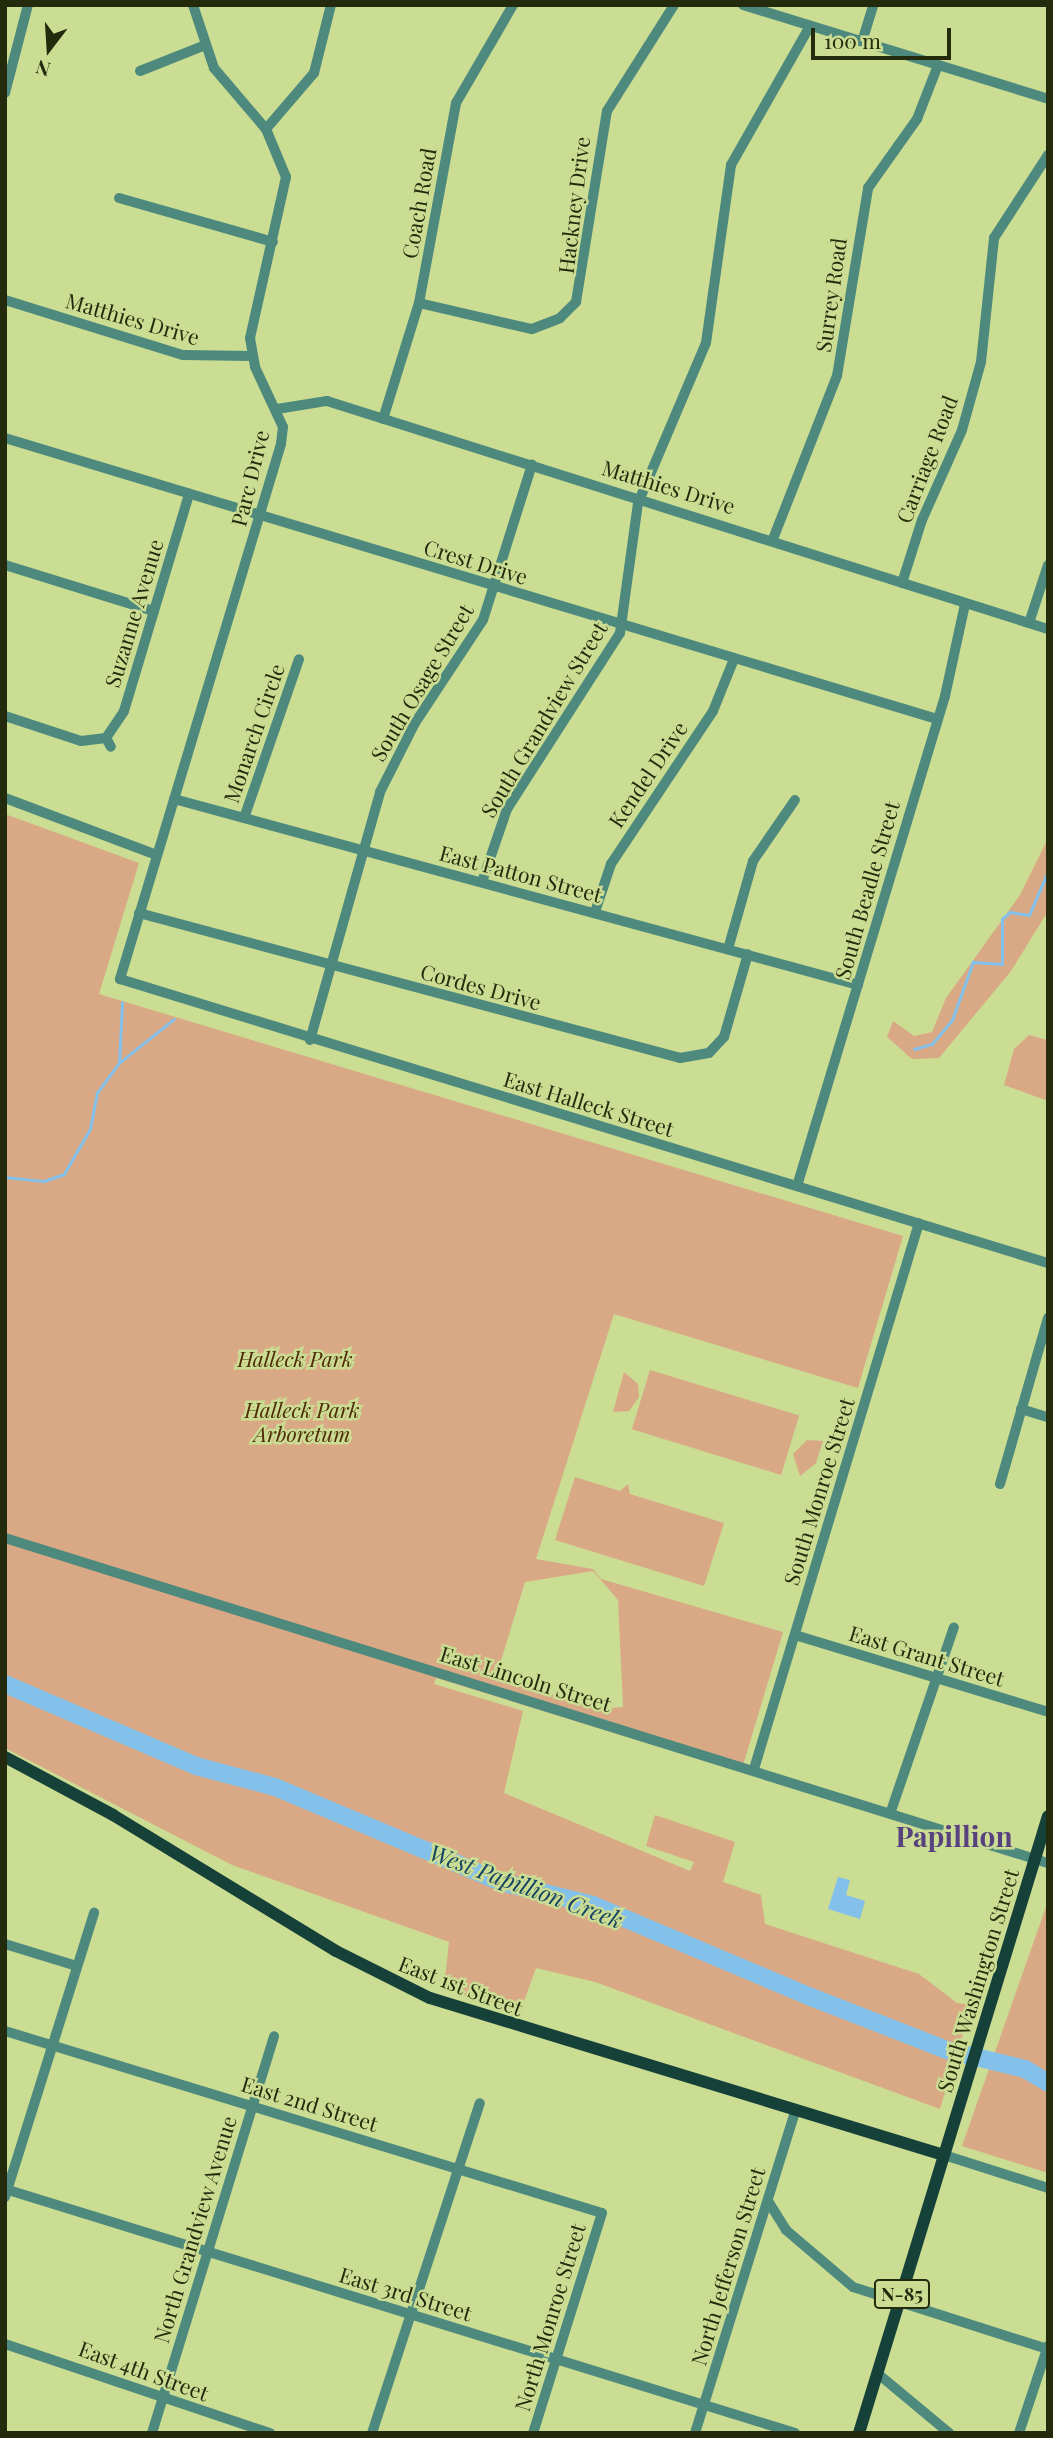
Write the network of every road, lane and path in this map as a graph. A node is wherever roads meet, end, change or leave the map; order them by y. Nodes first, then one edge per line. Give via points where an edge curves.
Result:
1 (28, 5) edge
2 (193, 5) edge
3 (331, 5) edge
4 (513, 5) edge
5 (674, 5) edge
6 (743, 5) edge
7 (873, 5) edge
8 (810, 26) junction
9 (862, 42) junction
10 (203, 46) junction
11 (938, 65) junction
12 (140, 71) dead end
13 (5, 93) edge
14 (1048, 99) edge
15 (266, 130) junction
16 (1048, 155) edge
17 (119, 198) dead end
18 (273, 243) junction
19 (5, 300) edge
20 (419, 303) junction
21 (251, 356) junction
22 (277, 409) junction
23 (383, 419) junction
24 (5, 438) edge
25 (532, 465) junction
26 (189, 494) junction
27 (640, 497) junction
28 (261, 516) junction
29 (773, 539) junction
30 (5, 565) edge
31 (1048, 565) edge
32 (902, 583) junction
33 (497, 587) junction
34 (965, 604) junction
35 (154, 611) junction
36 (1029, 623) junction
37 (623, 624) junction
38 (1048, 629) edge
39 (299, 659) dead end
40 (734, 659) junction
41 (5, 716) edge
42 (937, 719) junction
43 (5, 798) edge
44 (174, 799) junction
45 (796, 800) dead end
46 (244, 818) junction
47 (360, 850) junction
48 (157, 855) junction
49 (482, 882) junction
50 (595, 912) junction
51 (139, 913) junction
52 (729, 949) junction
53 (748, 954) junction
54 (330, 965) junction
55 (120, 979) joint
56 (858, 985) junction
57 (310, 1040) junction
58 (797, 1186) junction
59 (919, 1223) junction
60 (1048, 1263) edge
61 (1048, 1318) edge
62 (1021, 1409) junction
63 (1048, 1417) edge
64 (1000, 1484) dead end
65 (5, 1538) edge
66 (954, 1627) dead end
67 (795, 1634) junction
68 (932, 1677) junction
69 (1048, 1712) edge
70 (5, 1757) edge
71 (754, 1769) junction
72 (891, 1811) junction
73 (1048, 1816) edge
74 (1034, 1859) junction
75 (1048, 1863) edge
76 (94, 1913) dead end
77 (5, 1944) edge
78 (77, 1966) junction
79 (6, 2031) edge
80 (274, 2036) dead end
81 (52, 2044) junction
82 (480, 2103) dead end
83 (252, 2105) junction
84 (795, 2111) junction
85 (944, 2155) junction
86 (456, 2169) junction
87 (1048, 2188) edge
88 (6, 2192) edge
89 (768, 2201) junction
90 (602, 2213) joint
91 (762, 2221) junction
92 (786, 2230) junction
93 (206, 2251) junction
94 (900, 2303) junction
95 (409, 2314) junction
96 (5, 2344) edge
97 (1047, 2347) edge
98 (556, 2360) junction
99 (877, 2373) junction
100 (162, 2400) junction
101 (704, 2404) junction
102 (152, 2433) edge
103 (270, 2433) edge
104 (372, 2433) edge
105 (533, 2433) edge
106 (695, 2433) edge
107 (796, 2433) edge
108 (859, 2433) edge
109 (949, 2433) edge
110 (1019, 2433) edge

1 - 13 street
2 - 10 street, Parc Drive
3 - 15 street via 314,73
4 - 20 street, Coach Road via 456,103
5 - 20 street, Hackney Drive via 607,111 576,302 560,318 532,329
6 - 8 street
7 - 9 street
8 - 9 street
8 - 27 street, South Grandview Street via 732,165 706,343
9 - 11 street
10 - 12 street
10 - 15 street, Parc Drive via 228,88
11 - 14 street
11 - 29 street, Surrey Road via 917,119 868,188 837,376
15 - 18 street, Parc Drive via 286,177
16 - 32 street, Carriage Road via 994,238 981,362 962,430 922,520
17 - 18 street
18 - 21 street, Parc Drive via 252,318
19 - 21 street, Matthies Drive via 183,355
20 - 23 street, Coach Road
21 - 22 street, Parc Drive
22 - 23 street, Matthies Drive via 327,401
22 - 28 street, Parc Drive via 282,444
23 - 25 street, Matthies Drive
24 - 26 street, Crest Drive
25 - 27 street, Matthies Drive
25 - 33 street, South Osage Street
26 - 28 street, Crest Drive
26 - 35 street, Suzanne Avenue
27 - 29 street, Matthies Drive
27 - 37 street, South Grandview Street
28 - 33 street, Crest Drive
28 - 44 street, Parc Drive
29 - 32 street, Matthies Drive
30 - 35 street
31 - 36 street
32 - 34 street, Matthies Drive
33 - 37 street, Crest Drive
33 - 47 street, South Osage Street via 396,755
34 - 36 street, Matthies Drive
34 - 42 street, South Beadle Street
35 - 41 street, Suzanne Avenue via 124,711 108,743 81,741
36 - 38 street, Matthies Drive
37 - 40 street, Crest Drive
37 - 49 street, South Grandview Street via 508,809
39 - 46 street, Monarch Circle
40 - 42 street, Crest Drive
40 - 50 street, Kendel Drive via 713,711 611,864
42 - 56 street, South Beadle Street
43 - 48 street
44 - 46 street, East Patton Street
44 - 48 street, Parc Drive
45 - 52 street via 753,861
46 - 47 street, East Patton Street
47 - 49 street, East Patton Street
47 - 54 street, South Osage Street
48 - 51 street, Parc Drive
49 - 50 street, East Patton Street
50 - 52 street, East Patton Street
51 - 54 street, Cordes Drive
51 - 55 street, Parc Drive
52 - 53 street, East Patton Street
53 - 54 street, Cordes Drive via 724,1037 709,1053 688,1058
53 - 56 street, East Patton Street
54 - 57 street, South Osage Street
55 - 57 street, East Halleck Street
56 - 58 street, South Beadle Street
57 - 58 street, East Halleck Street
58 - 59 street, East Halleck Street
59 - 60 street, East Halleck Street
59 - 67 street, South Monroe Street
61 - 62 street
62 - 63 street
62 - 64 street
65 - 71 street, East Lincoln Street
66 - 68 street
67 - 68 street, East Grant Street
67 - 71 street, South Monroe Street
68 - 69 street, East Grant Street
68 - 72 street
70 - 84 main road, East 1st Street via 113,1815 336,1951 430,1998
71 - 72 street, East Lincoln Street
72 - 74 street, East Lincoln Street
73 - 74 main road, South Washington Street / N-85
74 - 75 street, East Lincoln Street
74 - 85 main road, South Washington Street / N-85
76 - 78 street
77 - 78 street
78 - 81 street
79 - 81 street, East 2nd Street
80 - 83 street, North Grandview Avenue
81 - 83 street, East 2nd Street
81 - 88 street
82 - 86 street
83 - 86 street, East 2nd Street
83 - 93 street, North Grandview Avenue
84 - 85 main road, East 1st Street
84 - 89 street, North Jefferson Street
85 - 87 street
85 - 94 main road, N-85
86 - 90 street, East 2nd Street
86 - 95 street
88 - 93 street, East 3rd Street
89 - 91 street, North Jefferson Street
89 - 92 street
90 - 98 street, North Monroe Street
91 - 92 street
91 - 101 street, North Jefferson Street
92 - 94 street via 853,2287
93 - 95 street, East 3rd Street
93 - 100 street, North Grandview Avenue
94 - 97 street
94 - 99 main road, N-85
95 - 98 street, East 3rd Street
95 - 104 street
96 - 100 street, East 4th Street
97 - 110 street
98 - 101 street, East 3rd Street
98 - 105 street, North Monroe Street
99 - 108 main road, N-85
99 - 109 street
100 - 102 street, North Grandview Avenue
100 - 103 street, East 4th Street
101 - 106 street, North Jefferson Street
101 - 107 street, East 3rd Street

